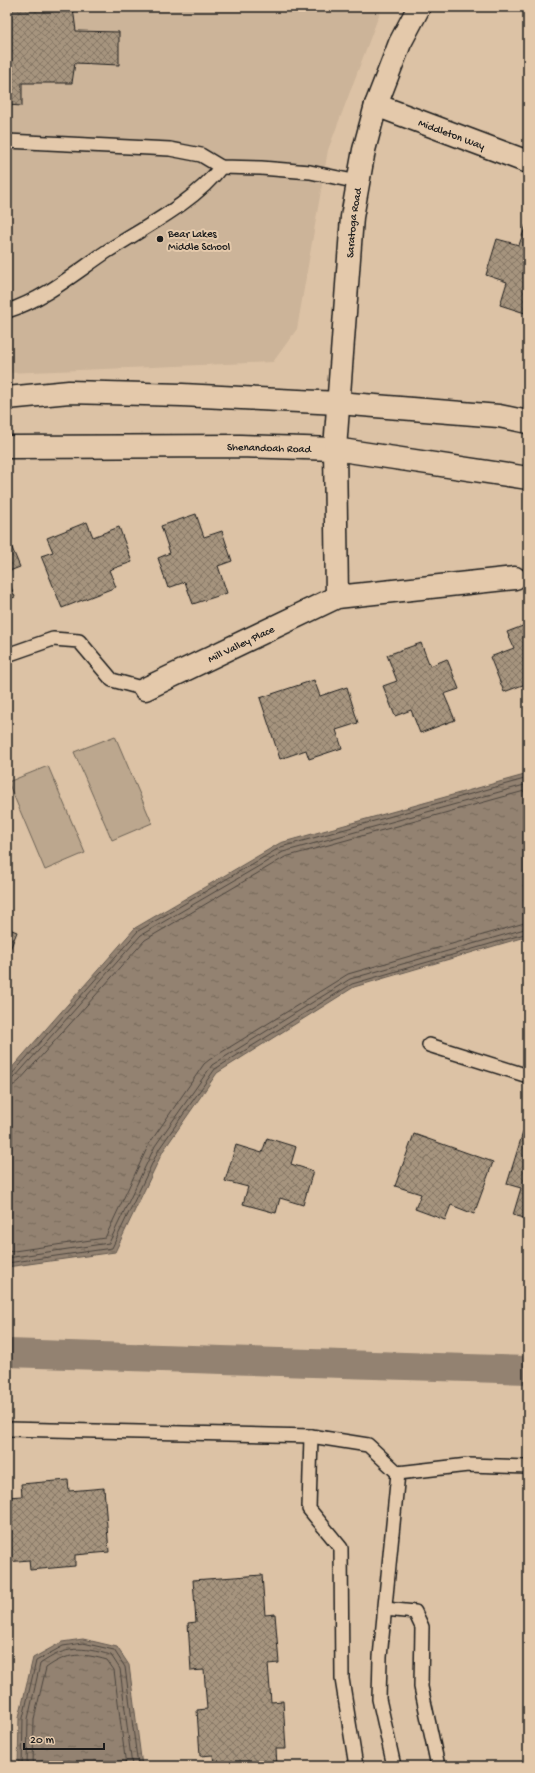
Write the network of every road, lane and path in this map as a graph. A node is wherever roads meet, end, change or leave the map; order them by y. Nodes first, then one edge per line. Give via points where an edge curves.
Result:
1 (418, 7) edge
2 (376, 106) junction
3 (7, 141) edge
4 (528, 162) edge
5 (221, 167) junction
6 (358, 182) junction
7 (7, 311) edge
8 (7, 398) edge
9 (338, 403) junction
10 (528, 422) edge
11 (7, 447) edge
12 (335, 449) junction
13 (528, 478) edge
14 (515, 578) dead end
15 (337, 597) junction
16 (7, 655) edge
17 (145, 689) joint
18 (429, 1045) dead end
19 (528, 1076) edge
20 (7, 1429) edge
21 (311, 1436) junction
22 (528, 1467) edge
23 (398, 1473) junction
24 (384, 1609) junction
25 (356, 1766) edge
26 (394, 1766) edge
27 (438, 1766) edge

1 - 2 street, Saratoga Road via 400,43
2 - 4 street, Middleton Way
2 - 6 street, Saratoga Road
3 - 5 lane via 170,149 201,155
5 - 6 lane via 310,172
5 - 7 lane via 213,178 178,205 44,293
6 - 9 street, Saratoga Road via 352,216
8 - 9 street via 76,392
9 - 10 street via 499,416
9 - 12 street, Saratoga Road
11 - 12 street, Shenandoah Road via 240,446
12 - 13 street, Shenandoah Road
12 - 15 street
14 - 15 street, Mill Valley Place
15 - 17 street, Mill Valley Place
16 - 17 lane via 52,639 79,641 112,680
18 - 19 lane
20 - 21 lane
21 - 23 lane via 368,1445
21 - 25 lane via 309,1510 341,1548 342,1679
22 - 23 lane via 468,1464
23 - 24 lane
24 - 26 lane via 379,1698
24 - 27 lane via 415,1612 422,1627 420,1687

